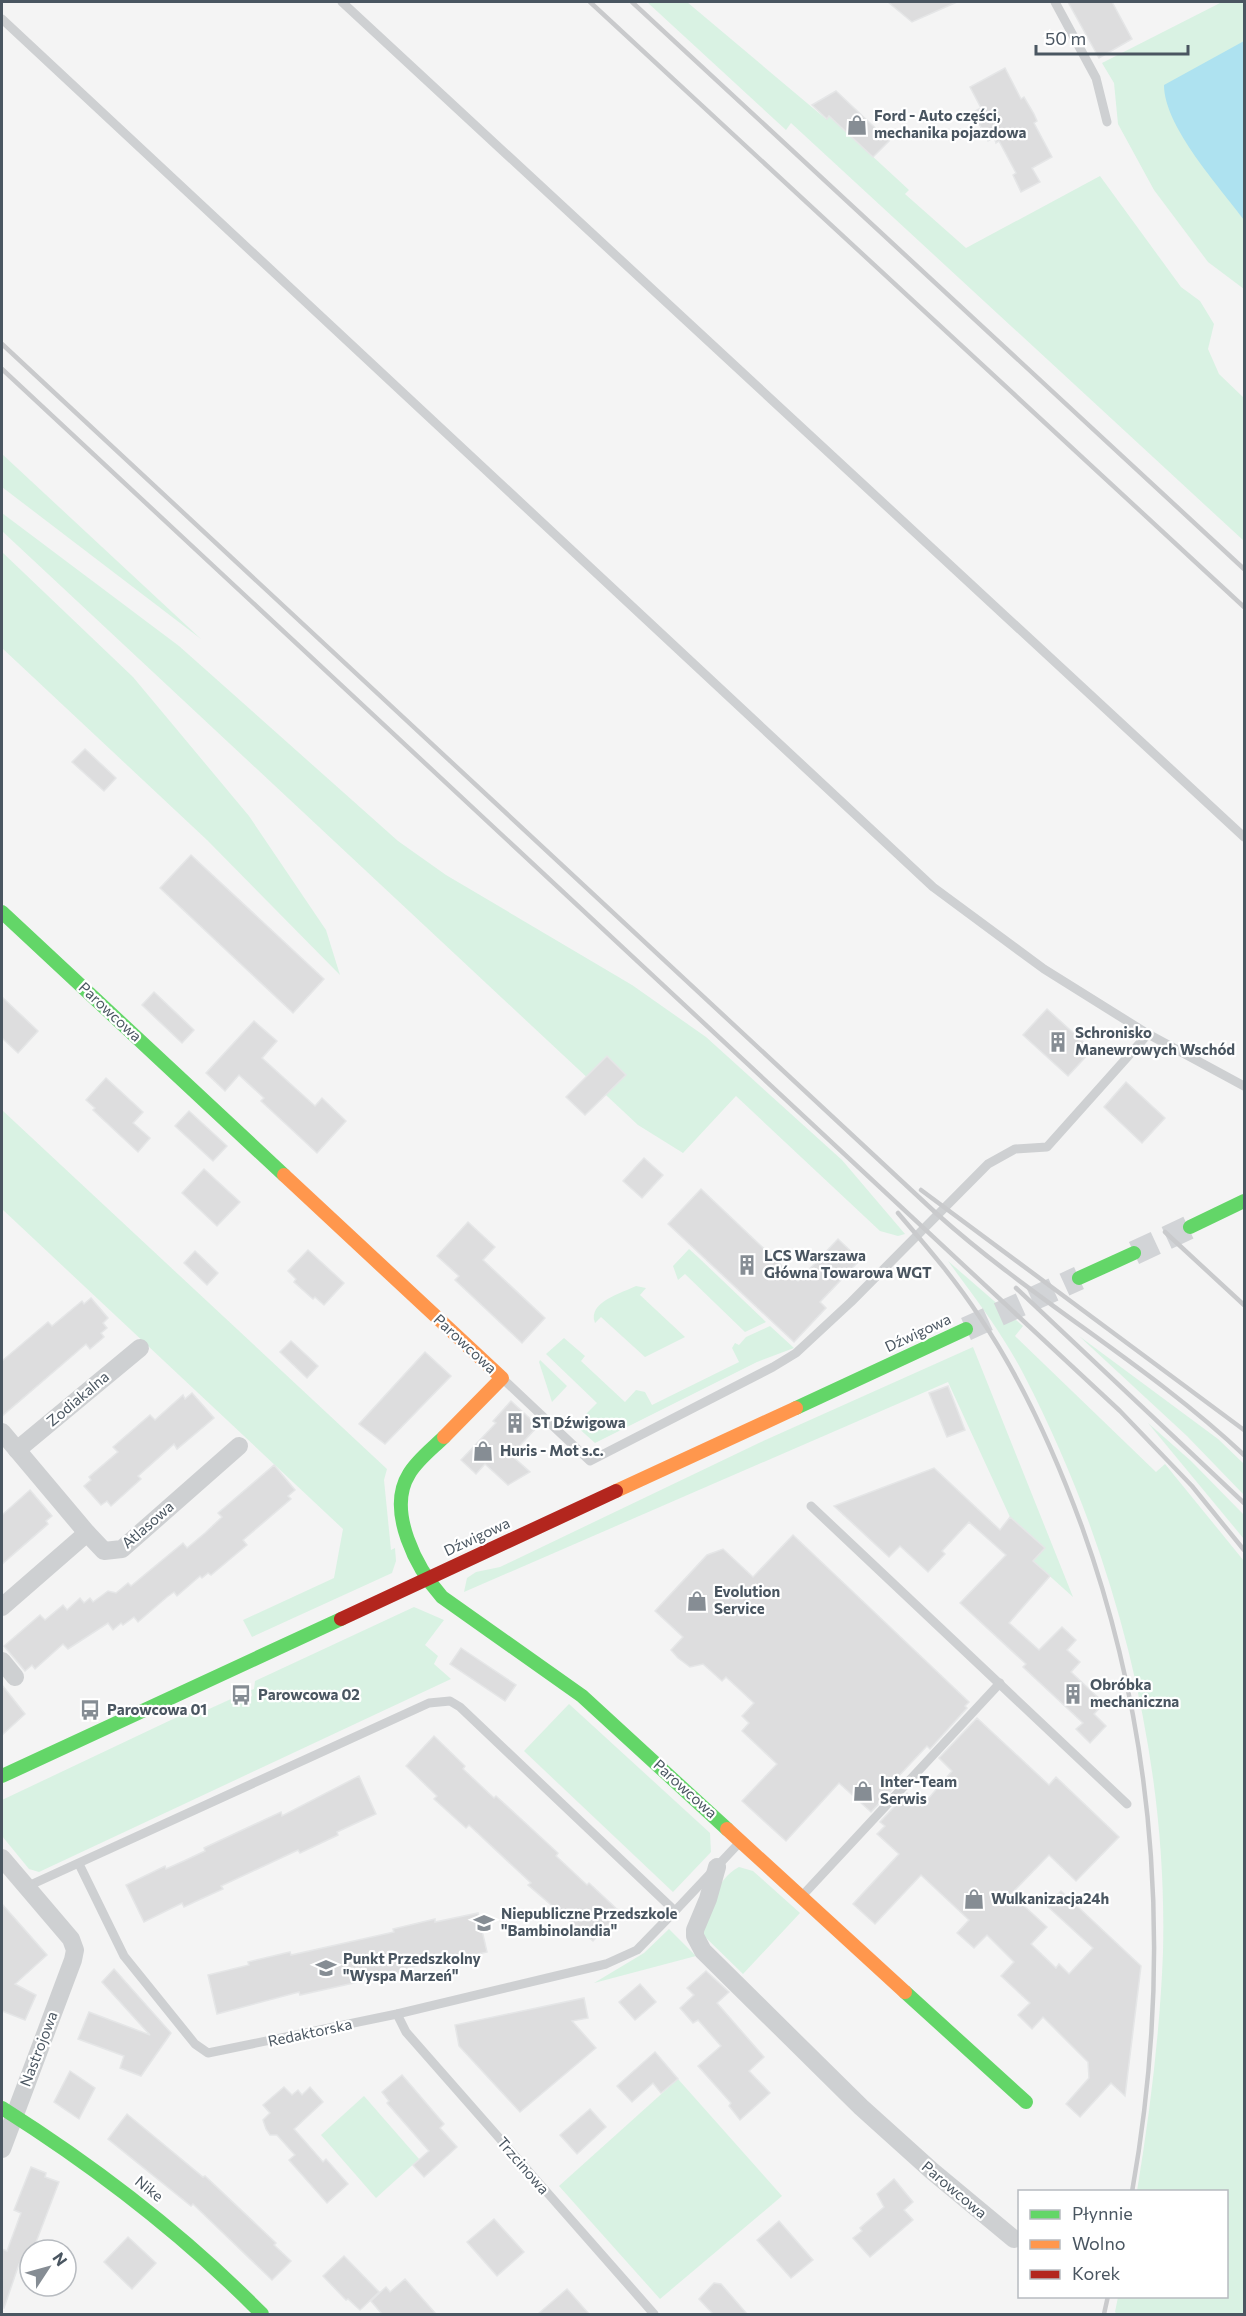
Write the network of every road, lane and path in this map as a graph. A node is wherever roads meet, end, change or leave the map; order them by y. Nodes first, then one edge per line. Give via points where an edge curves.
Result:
1 (342, 2) edge
2 (1055, 2) edge
3 (2, 19) edge
4 (1107, 122) dead end
5 (1245, 837) edge
6 (2, 912) edge
7 (1148, 1034) junction
8 (1245, 1086) edge
9 (1245, 1201) edge
10 (1190, 1227) tunnel mouth
11 (1134, 1253) tunnel mouth
12 (1079, 1278) tunnel mouth
13 (966, 1329) tunnel mouth
14 (140, 1348) dead end
15 (502, 1378) junction
16 (2, 1432) edge
17 (239, 1446) dead end
18 (17, 1450) junction
19 (811, 1506) dead end
20 (87, 1533) junction
21 (426, 1579) junction
22 (2, 1607) edge
23 (2, 1661) edge
24 (15, 1677) dead end
25 (1000, 1683) junction
26 (2, 1776) edge
27 (1127, 1804) dead end
28 (741, 1840) junction
29 (2, 1858) edge
30 (79, 1864) junction
31 (717, 1866) junction
32 (26, 1887) junction
33 (802, 1896) junction
34 (675, 1911) junction
35 (397, 2014) junction
36 (1026, 2103) dead end
37 (7, 2111) edge
38 (2, 2149) edge
39 (1014, 2239) dead end
40 (261, 2314) edge
41 (654, 2314) edge

1 - 5 lane
2 - 4 lane via 1096,78
3 - 7 lane via 933,887 1044,969
6 - 15 street, Parowcowa
7 - 8 lane
7 - 15 lane via 1047,1147 1015,1149 988,1164 851,1302 796,1353 773,1367 590,1461
9 - 10 street
11 - 12 street
13 - 21 street, Dźwigowa
14 - 18 street, Zodiakalna
15 - 21 street, Parowcowa via 409,1473 404,1485 400,1506 412,1552
16 - 18 street
17 - 20 street, Atlasowa via 122,1549 104,1551
18 - 20 street
19 - 25 lane
20 - 22 street
21 - 26 street, Dźwigowa
21 - 28 street, Parowcowa via 442,1597 582,1696
23 - 24 street
25 - 27 lane
25 - 33 lane
28 - 31 lane, Parowcowa
28 - 33 street, Parowcowa
29 - 32 street
30 - 32 lane
30 - 34 lane via 441,1700 460,1707
30 - 35 lane, Redaktorska via 124,1956 195,2044 208,2053
31 - 34 lane, Parowcowa
31 - 39 street, Parowcowa via 695,1930 703,1951 861,2107
32 - 37 street, Nastrojowa via 75,1950
33 - 36 street, Parowcowa
34 - 35 lane, Redaktorska via 637,1950 622,1959
35 - 41 lane, Trzcinowa via 406,2032
37 - 38 street, Nastrojowa
37 - 40 street, Nike via 119,2185

